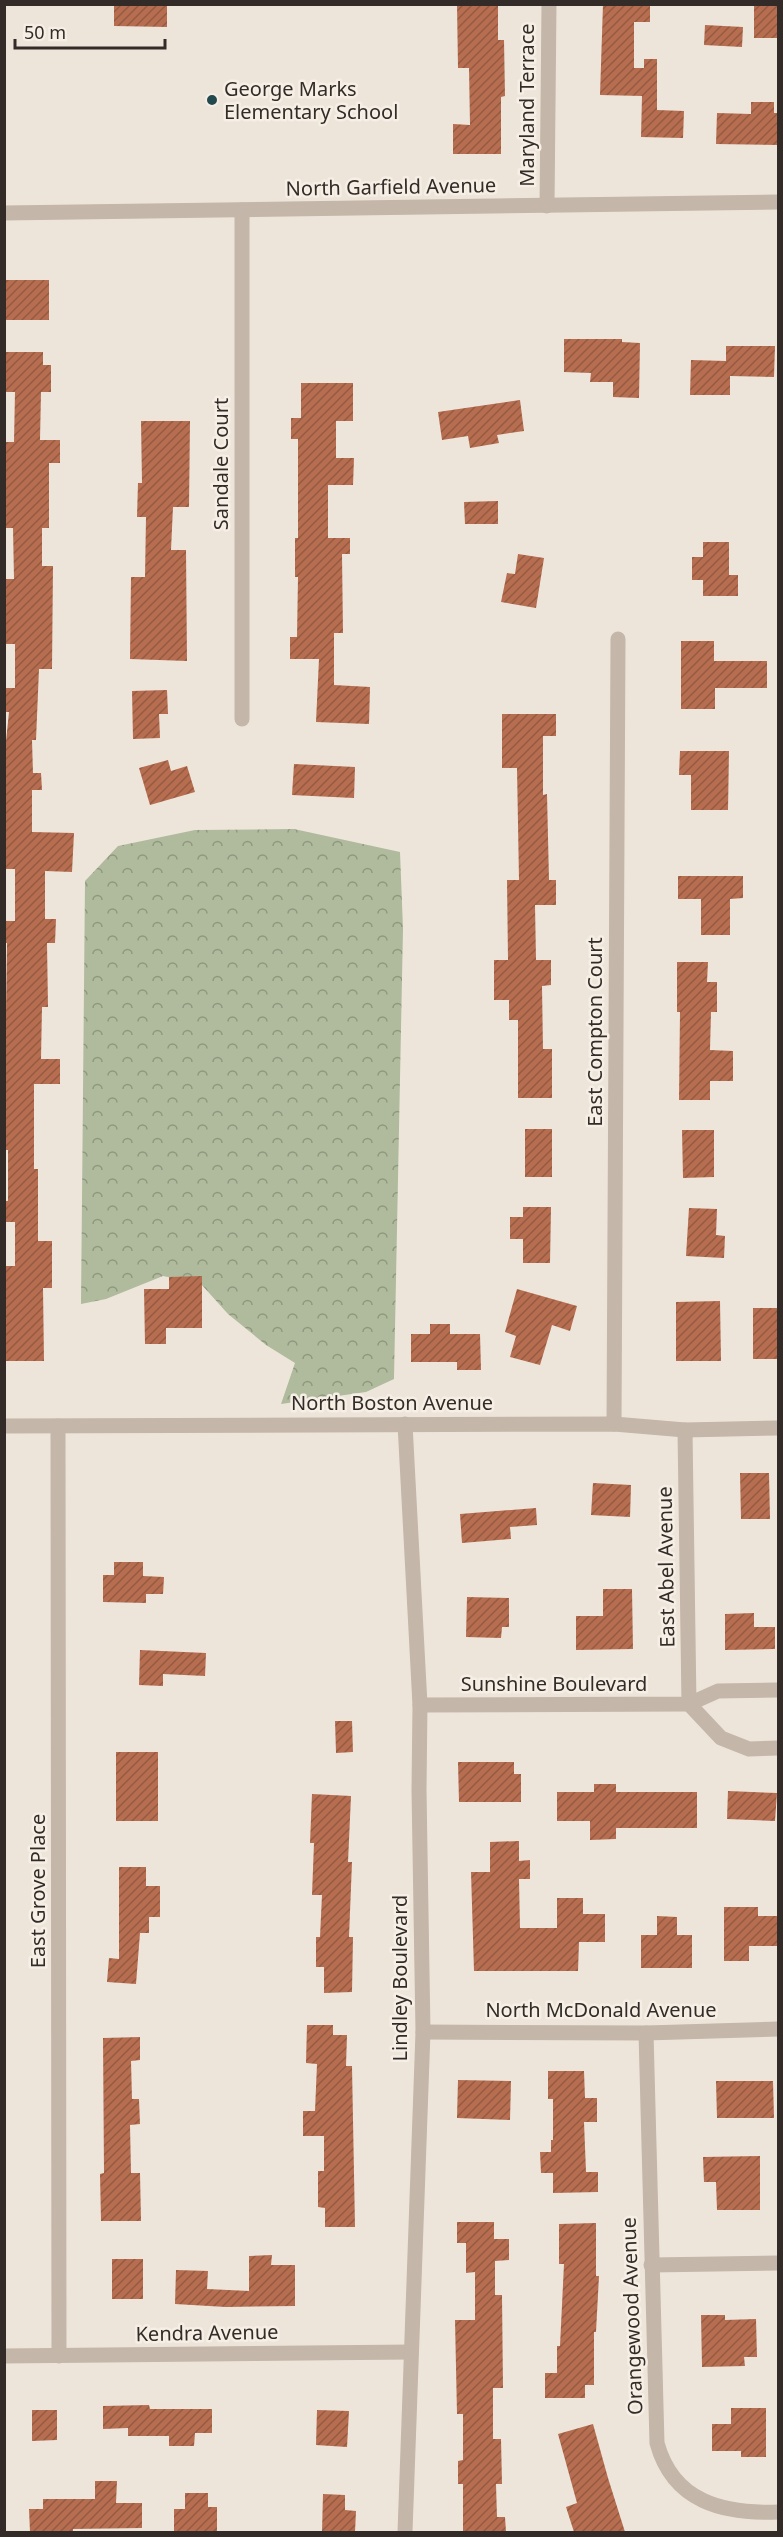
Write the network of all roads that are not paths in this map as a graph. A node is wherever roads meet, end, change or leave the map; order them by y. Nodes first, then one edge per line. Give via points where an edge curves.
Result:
1 (549, 4) edge
2 (778, 202) edge
3 (547, 206) junction
4 (242, 210) junction
5 (4, 213) edge
6 (618, 639) dead end
7 (242, 719) dead end
8 (405, 1424) junction
9 (614, 1424) junction
10 (4, 1426) edge
11 (58, 1426) junction
12 (778, 1428) edge
13 (685, 1430) junction
14 (778, 1690) edge
15 (689, 1704) junction
16 (420, 1705) junction
17 (778, 1748) edge
18 (778, 2029) edge
19 (423, 2032) junction
20 (646, 2033) junction
21 (778, 2262) edge
22 (651, 2265) junction
23 (411, 2352) junction
24 (4, 2356) edge
25 (59, 2356) junction
26 (778, 2512) edge
27 (405, 2532) edge

1 - 3 street, Maryland Terrace
2 - 3 street, North Garfield Avenue
3 - 4 street, North Garfield Avenue
4 - 5 street, North Garfield Avenue
4 - 7 street, Sandale Court
6 - 9 street, East Compton Court
8 - 9 street, North Boston Avenue
8 - 11 street, North Boston Avenue
8 - 16 street, Lindley Boulevard
9 - 13 street, North Boston Avenue
10 - 11 street, North Boston Avenue
11 - 25 street, East Grove Place
12 - 13 street, North Boston Avenue
13 - 15 street, East Abel Avenue
14 - 15 street, Sunshine Boulevard via 718,1692
15 - 16 street, Sunshine Boulevard
15 - 17 street via 721,1738 749,1749
16 - 19 street, Lindley Boulevard
18 - 20 street, North McDonald Avenue
19 - 20 street, North McDonald Avenue
19 - 23 street, Lindley Boulevard
20 - 22 street, Orangewood Avenue
21 - 22 street
22 - 26 street, Orangewood Avenue via 657,2443 662,2462 686,2491 708,2503 733,2510
23 - 25 street, Kendra Avenue
23 - 27 street, Lindley Boulevard
24 - 25 street, Kendra Avenue

